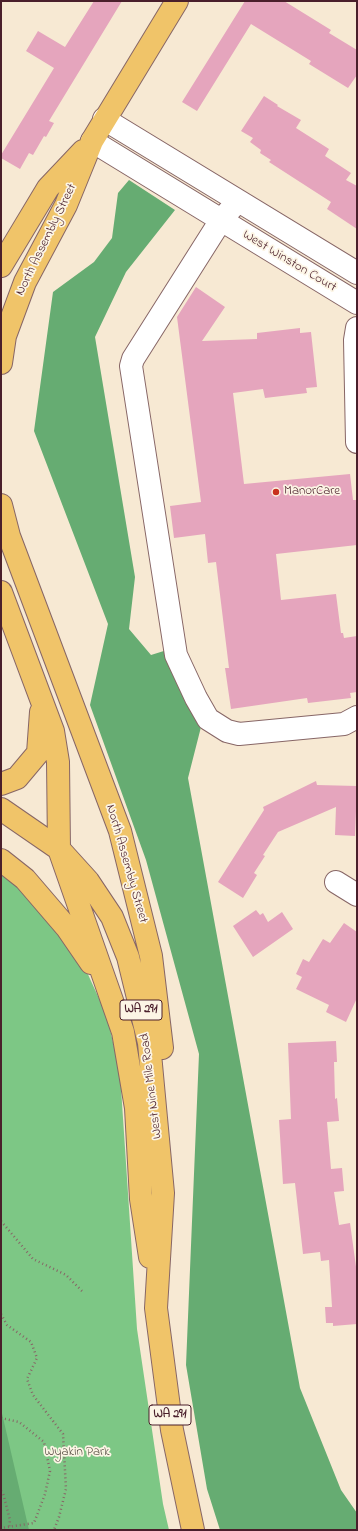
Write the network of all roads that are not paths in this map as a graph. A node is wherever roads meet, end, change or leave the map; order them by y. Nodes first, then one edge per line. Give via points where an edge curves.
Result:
1 (177, 1) edge
2 (104, 119) junction
3 (92, 141) junction
4 (238, 201) junction
5 (221, 220) junction
6 (1, 266) edge
7 (357, 273) edge
8 (25, 282) junction
9 (357, 303) edge
10 (1, 312) edge
11 (357, 328) edge
12 (1, 363) edge
13 (357, 442) edge
14 (1, 505) edge
15 (1, 592) edge
16 (42, 701) junction
17 (357, 717) edge
18 (1, 784) edge
19 (1, 809) edge
20 (59, 849) junction
21 (1, 860) edge
22 (336, 882) dead end
23 (357, 895) edge
24 (107, 987) junction
25 (163, 1193) junction
26 (156, 1298) junction
27 (193, 1530) edge

1 - 2 main road, North Assembly Street
2 - 3 main road, North Assembly Street
2 - 4 street, West Winston Court
3 - 5 street, West Winston Court
3 - 6 main road, North Assembly Street via 48,188
3 - 8 main road, North Assembly Street via 66,205
4 - 5 street
4 - 7 street, West Winston Court
5 - 9 street, West Winston Court
5 - 17 street via 131,366 176,655 208,719 227,731 239,734 344,724
8 - 10 main road
8 - 12 main road, North Assembly Street via 5,336
11 - 13 street
14 - 25 main road, North Assembly Street via 9,536 120,831 151,956 165,1074
15 - 16 main road
16 - 18 main road via 38,753 17,778
16 - 20 main road via 53,730 58,762
19 - 20 main road, WA 291
20 - 24 main road
20 - 25 main road, West Nine Mile Road / WA 291 via 88,881 112,917 128,957 149,1043
21 - 24 main road, WA 291 via 25,879 63,923
22 - 23 street
24 - 26 main road, West Nine Mile Road / WA 291 via 123,1032 136,1108 142,1199
25 - 26 main road, West Nine Mile Road / WA 291
26 - 27 main road, West Nine Mile Road / WA 291 via 172,1430

